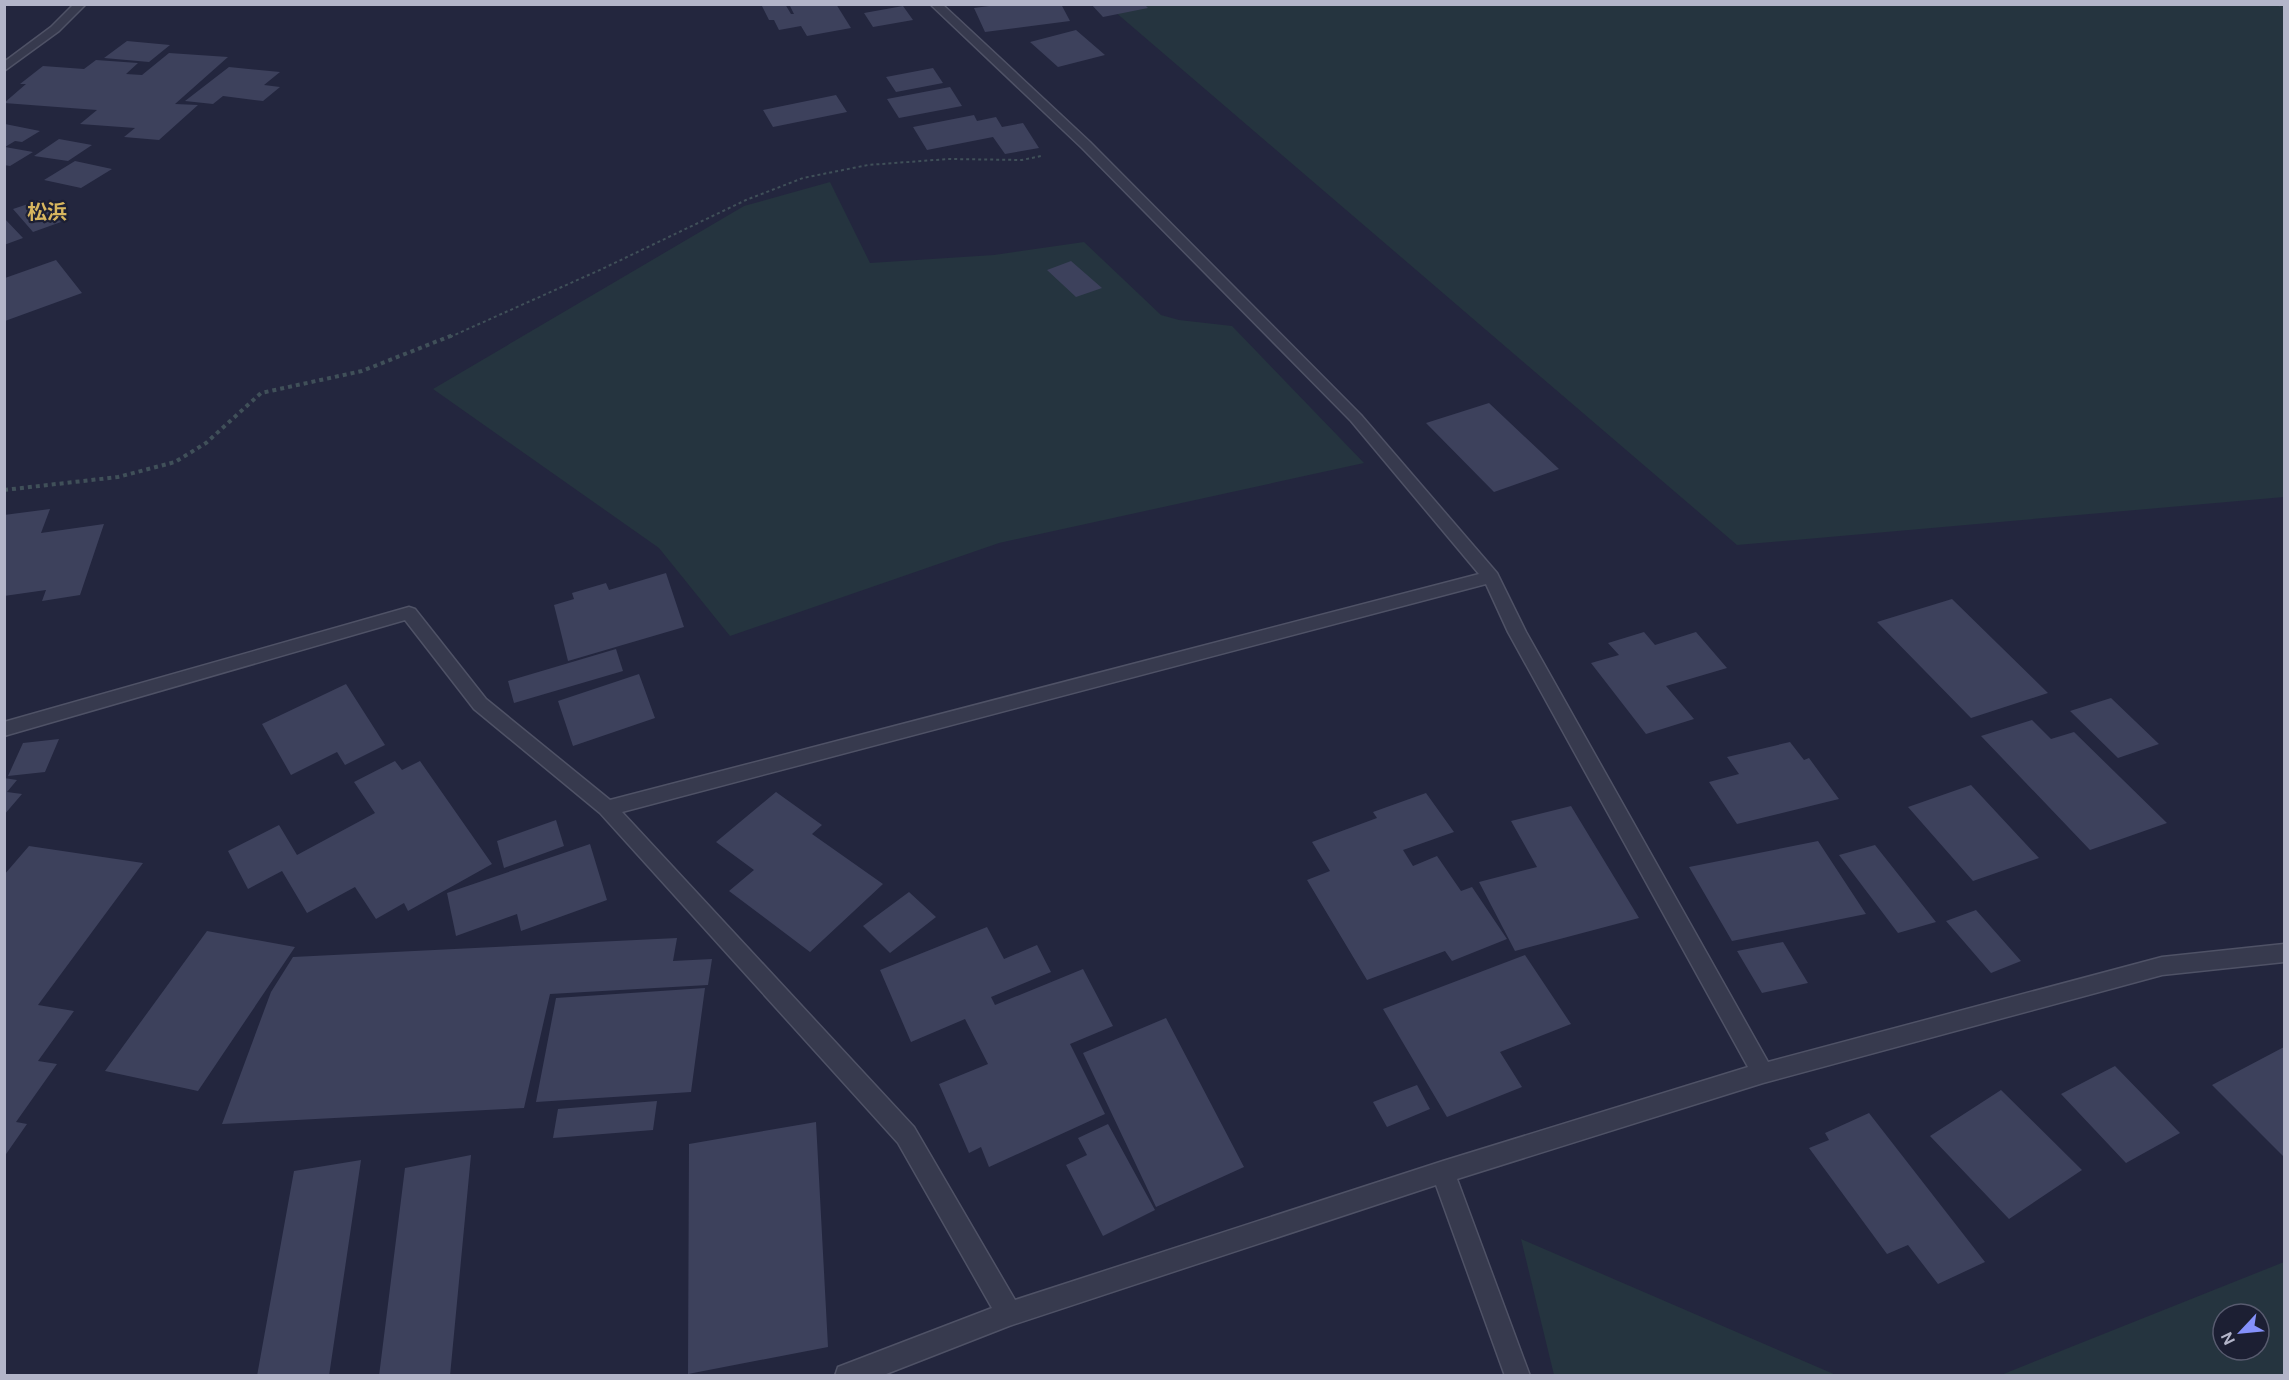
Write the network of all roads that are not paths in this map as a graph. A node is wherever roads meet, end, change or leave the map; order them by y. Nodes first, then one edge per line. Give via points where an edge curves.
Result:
1 (81, 4) edge
2 (935, 4) edge
3 (4, 68) edge
4 (1491, 577) junction
5 (4, 729) edge
6 (607, 808) junction
7 (2284, 953) edge
8 (1763, 1073) junction
9 (1443, 1172) junction
10 (1009, 1314) junction
11 (848, 1376) edge
12 (1518, 1376) edge

1 - 3 street
2 - 4 street via 1086,145 1356,418
4 - 6 street
4 - 8 street via 1517,632
5 - 6 street via 409,613 480,704
6 - 10 street via 906,1135
7 - 8 street via 2162,966
8 - 9 street
9 - 10 street
9 - 12 street
10 - 11 street

